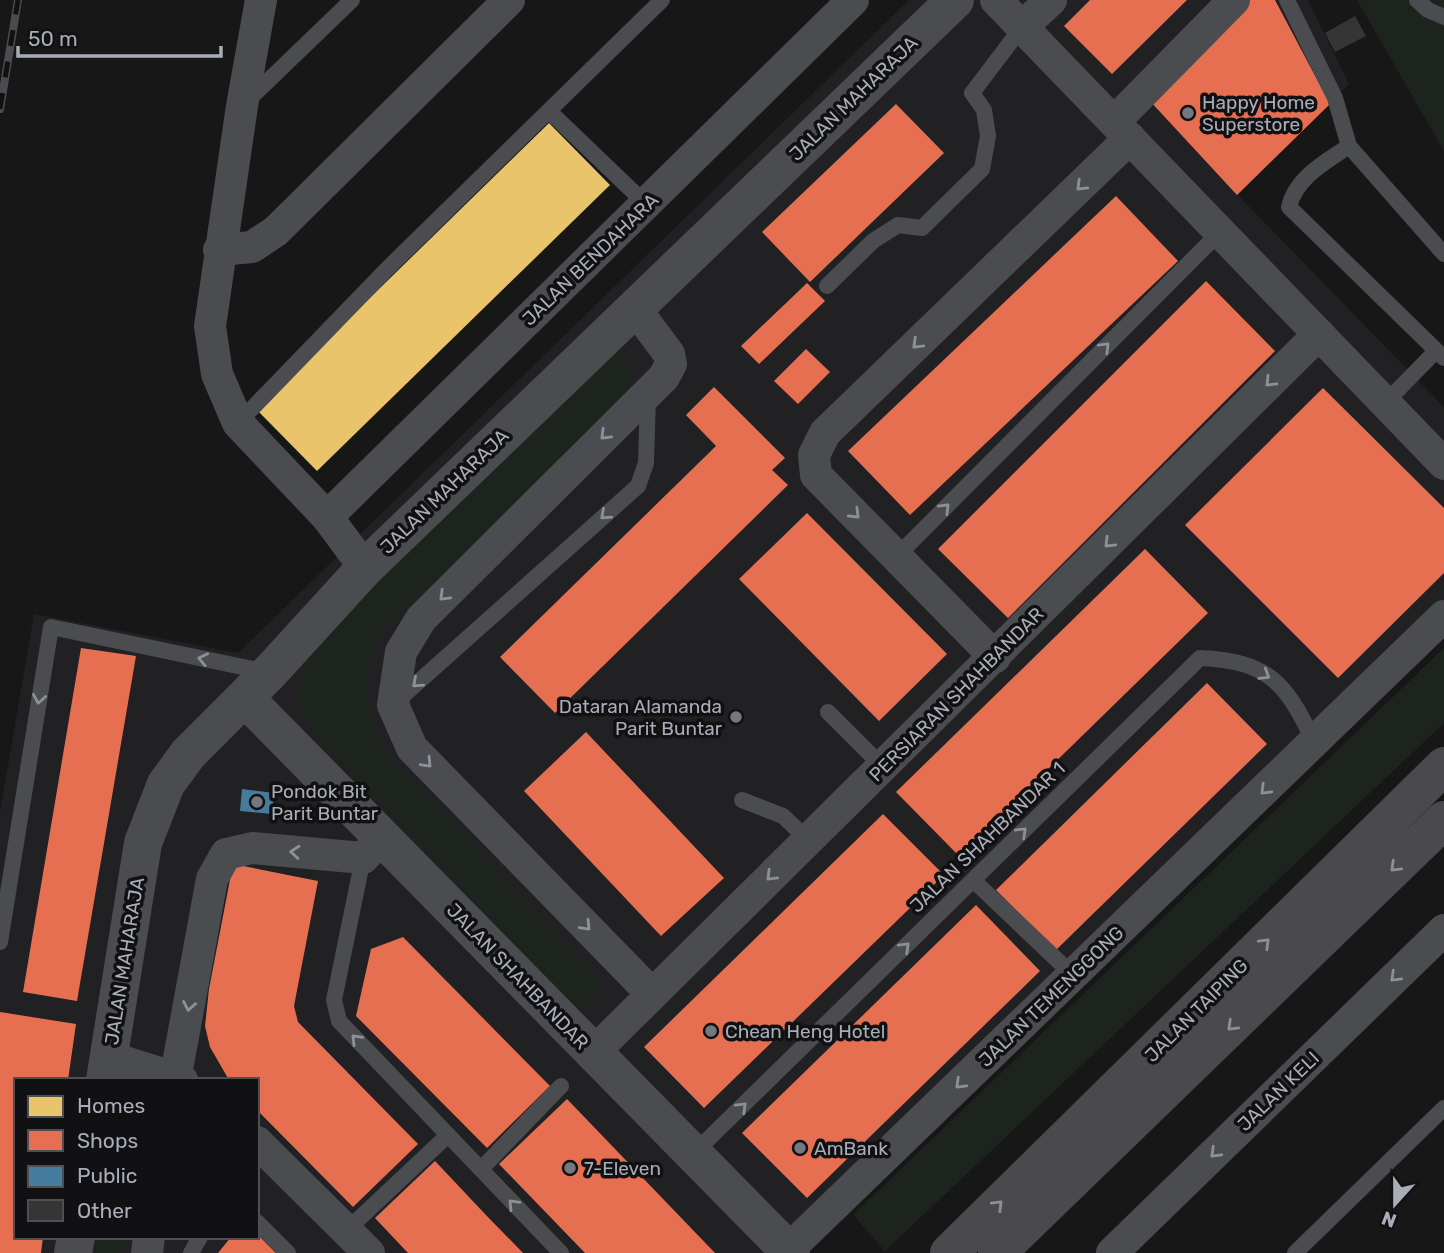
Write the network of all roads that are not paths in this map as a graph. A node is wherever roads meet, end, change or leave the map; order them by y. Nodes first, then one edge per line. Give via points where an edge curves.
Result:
1 (261, 0) edge
2 (352, 0) edge
3 (509, 0) edge
4 (662, 0) edge
5 (853, 0) edge
6 (955, 0) edge
7 (996, 0) edge
8 (1051, 0) edge
9 (1234, 0) edge
10 (1287, 0) edge
11 (1417, 0) edge
12 (1444, 17) edge
13 (1022, 27) junction
14 (242, 106) junction
15 (549, 111) junction
16 (1122, 130) junction
17 (1349, 146) junction
18 (646, 204) junction
19 (1220, 232) junction
20 (219, 250) junction
21 (1444, 254) edge
22 (827, 286) dead end
23 (634, 307) junction
24 (1319, 334) junction
25 (1440, 354) edge
26 (648, 393) junction
27 (1385, 402) junction
28 (238, 423) junction
29 (1444, 464) edge
30 (327, 517) junction
31 (896, 556) junction
32 (365, 568) junction
33 (1444, 616) edge
34 (995, 657) junction
35 (257, 685) junction
36 (393, 705) junction
37 (828, 712) dead end
38 (1314, 742) junction
39 (1444, 766) edge
40 (883, 767) junction
41 (742, 800) dead end
42 (1444, 820) edge
43 (808, 840) junction
44 (372, 848) junction
45 (973, 880) junction
46 (1444, 930) edge
47 (0, 942) edge
48 (1073, 975) junction
49 (652, 995) junction
50 (593, 1053) junction
51 (107, 1068) edge
52 (172, 1078) edge
53 (178, 1078) edge
54 (561, 1086) dead end
55 (1444, 1108) edge
56 (448, 1135) junction
57 (259, 1144) edge
58 (693, 1154) junction
59 (481, 1169) junction
60 (259, 1224) edge
61 (347, 1230) junction
62 (780, 1252) edge
63 (288, 1253) edge
64 (369, 1253) edge
65 (561, 1253) edge
66 (949, 1253) edge
67 (998, 1253) edge
68 (1112, 1253) edge
69 (1295, 1253) edge

1 - 14 street
2 - 14 lane
3 - 20 street via 276,231 252,247
4 - 15 lane
5 - 18 street, JALAN BENDAHARA
6 - 23 street, JALAN MAHARAJA
7 - 13 street
8 - 13 street
9 - 16 street
10 - 17 lane via 1335,97
11 - 12 lane
13 - 16 street
13 - 22 lane via 972,93 984,110 988,136 982,169 922,228 898,225 873,241
14 - 20 street
15 - 18 lane
15 - 28 lane
16 - 19 street
16 -> 31 street via 825,433 814,455 816,475
17 - 21 lane
17 - 25 lane via 1298,186 1289,206
18 - 30 street, JALAN BENDAHARA
19 - 24 street
31 -> 19 lane
20 - 28 street via 210,326 217,374
23 - 26 street via 671,364
23 - 32 street, JALAN MAHARAJA
24 - 27 street
24 -> 34 street, PERSIARAN SHAHBANDAR
25 - 27 lane
26 -> 36 street via 421,619 401,652
26 -> 36 lane via 646,463 638,486
27 - 29 street
28 - 30 street
30 - 32 street
31 - 34 street
32 - 35 street, JALAN MAHARAJA
33 - 38 street, JALAN TEMENGGONG
34 - 40 street, PERSIARAN SHAHBANDAR
35 - 44 street, JALAN SHAHBANDAR
35 -> 47 lane via 51,627
35 - 51 street, JALAN MAHARAJA via 188,754 166,783 148,831
36 -> 49 street via 412,748
37 - 40 lane
45 -> 38 lane, JALAN SHAHBANDAR 1 via 1200,658 1233,659 1265,672 1287,691
38 -> 48 street, JALAN TEMENGGONG
66 -> 39 main road, JALAN TAIPING
40 - 43 street, PERSIARAN SHAHBANDAR
41 - 43 lane via 783,816
42 -> 67 main road, JALAN TAIPING
43 -> 49 street, PERSIARAN SHAHBANDAR
44 - 50 street, JALAN SHAHBANDAR
44 -> 53 street via 252,848 226,854 212,879
56 -> 44 lane via 340,1021 334,1000
45 - 48 lane
58 -> 45 lane, JALAN SHAHBANDAR 1
46 -> 68 street, JALAN KELI
48 -> 62 street, JALAN TEMENGGONG
49 - 50 street, PERSIARAN SHAHBANDAR
50 - 58 street, JALAN SHAHBANDAR
51 - 52 street
54 - 59 lane
55 - 69 lane
56 - 59 lane
56 - 61 lane
57 - 61 street
58 - 62 street, JALAN SHAHBANDAR via 754,1216 760,1244
65 -> 59 lane
60 - 63 lane
61 - 64 street

